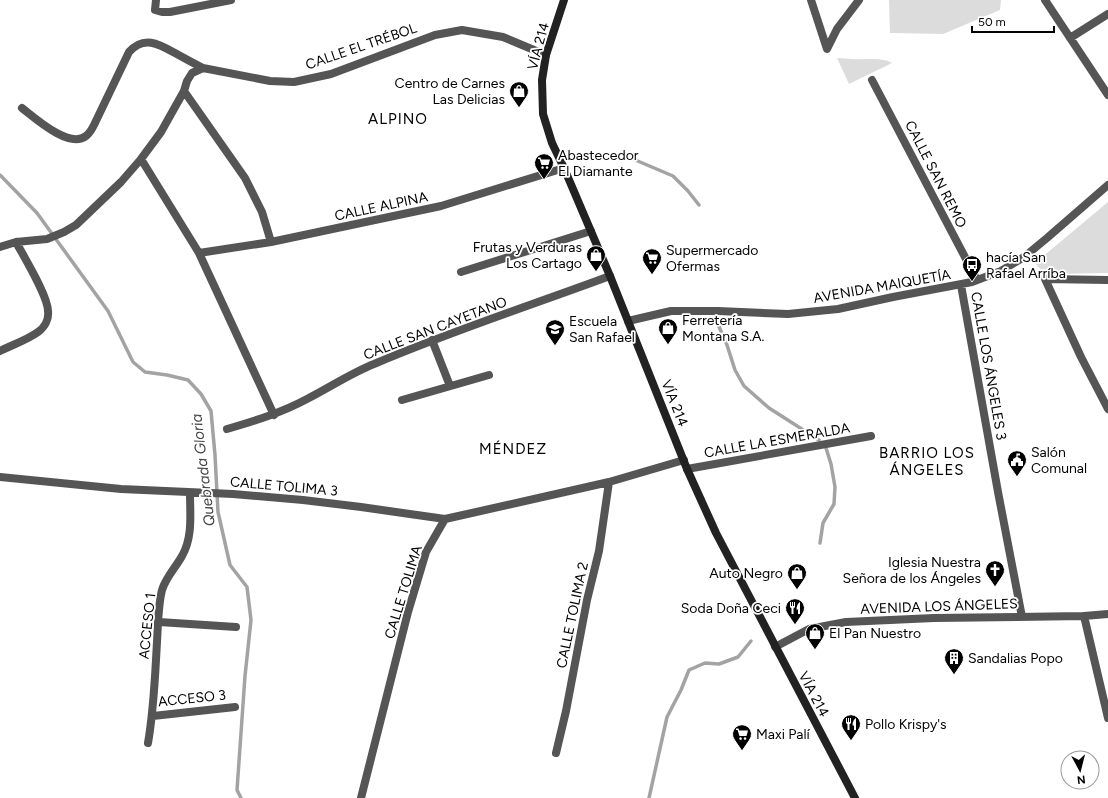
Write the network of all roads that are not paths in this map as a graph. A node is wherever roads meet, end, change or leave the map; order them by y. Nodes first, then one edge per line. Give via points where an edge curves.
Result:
1 (156, 0) edge
2 (231, 0) edge
3 (564, 0) edge
4 (811, 0) edge
5 (859, 0) edge
6 (1045, 0) edge
7 (1108, 14) edge
8 (1070, 38) junction
9 (546, 55) junction
10 (203, 68) junction
11 (872, 80) dead end
12 (184, 91) junction
13 (1108, 95) edge
14 (22, 108) dead end
15 (142, 158) junction
16 (564, 168) junction
17 (1108, 185) edge
18 (591, 231) junction
19 (16, 242) junction
20 (271, 242) junction
21 (0, 247) edge
22 (199, 253) junction
23 (461, 272) dead end
24 (610, 276) junction
25 (977, 280) junction
26 (1108, 280) edge
27 (961, 285) junction
28 (628, 321) junction
29 (432, 340) junction
30 (0, 351) edge
31 (489, 375) dead end
32 (450, 386) junction
33 (402, 400) dead end
34 (1108, 409) edge
35 (274, 415) junction
36 (227, 429) dead end
37 (871, 436) dead end
38 (684, 460) junction
39 (688, 470) junction
40 (0, 477) edge
41 (609, 482) junction
42 (190, 493) junction
43 (445, 520) junction
44 (1108, 614) edge
45 (1084, 616) junction
46 (1022, 617) junction
47 (159, 622) junction
48 (236, 627) dead end
49 (775, 647) junction
50 (235, 707) dead end
51 (153, 716) junction
52 (1108, 718) edge
53 (148, 743) dead end
54 (556, 753) dead end
55 (361, 798) edge
56 (855, 798) edge

1 - 2 street via 155,10 162,12
3 - 9 main road, VÍA 214
4 - 5 street via 827,49 837,29
6 - 8 street
7 - 8 street
8 - 13 street
9 - 10 street, CALLE EL TRÉBOL via 503,37 462,30 435,34 330,74 294,82
9 - 16 main road, VÍA 214 via 542,80 543,114 552,144
10 - 12 street via 192,73
10 - 14 street, CALLE EL TRÉBOL via 156,43 148,42 134,47 94,126 83,138 58,134
11 - 25 street, CALLE SAN REMO
12 - 15 street via 161,132
12 - 20 street via 245,178 262,212
15 - 19 street via 76,225 47,239
15 - 22 street
16 - 18 main road, VÍA 214
16 - 20 street, CALLE ALPINA via 441,206
17 - 25 street, AVENIDA MAIQUETÍA via 1024,257 1001,271
18 - 23 street
18 - 24 main road, VÍA 214
19 - 21 street
19 - 30 street via 45,299 48,319 38,332
20 - 22 street, CALLE ALPINA
22 - 35 street
24 - 28 main road, VÍA 214
24 - 29 street, CALLE SAN CAYETANO
25 - 27 street, AVENIDA MAIQUETÍA
26 - 34 street via 1045,279
27 - 28 street, AVENIDA MAIQUETÍA via 838,309 788,314 672,311
27 - 46 street, CALLE LOS ÁNGELES 3
28 - 38 main road, VÍA 214
29 - 32 street
29 - 35 street, CALLE SAN CAYETANO via 371,365
31 - 32 street
32 - 33 street
35 - 36 street, CALLE SAN CAYETANO
37 - 39 street, CALLE LA ESMERALDA
38 - 39 main road, VÍA 214
38 - 41 street
39 - 49 main road, VÍA 214 via 716,533
40 - 42 street, CALLE TOLIMA 3
41 - 43 street
41 - 54 street, CALLE TOLIMA 2 via 599,551
42 - 43 street, CALLE TOLIMA 3 via 233,494 361,507
42 - 47 street, ACCESO 1 via 188,542 183,556 162,590
43 - 55 street, CALLE TOLIMA via 426,552 408,612
44 - 45 street, AVENIDA LOS ÁNGELES
45 - 46 street, AVENIDA LOS ÁNGELES
45 - 52 street
46 - 49 street, AVENIDA LOS ÁNGELES via 846,622 809,629
47 - 48 street
47 - 51 street, ACCESO 1
49 - 56 main road, VÍA 214
50 - 51 street, ACCESO 3
51 - 53 street, ACCESO 1

